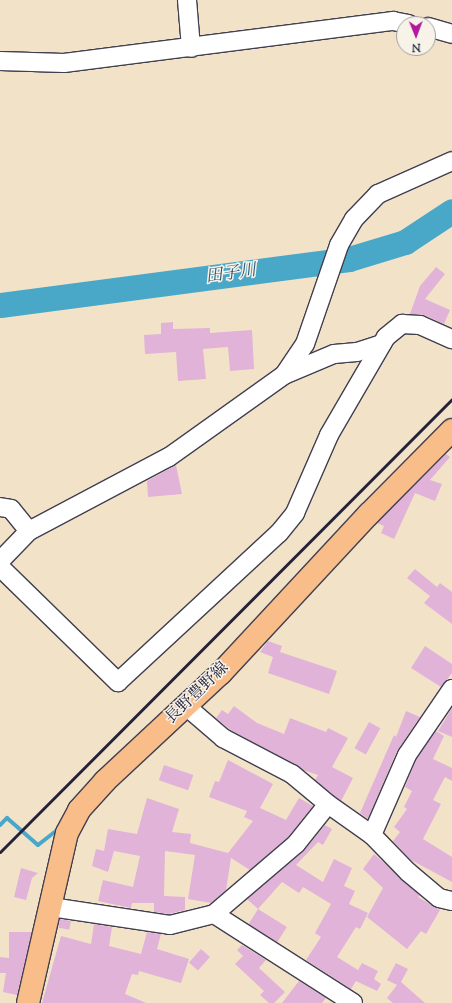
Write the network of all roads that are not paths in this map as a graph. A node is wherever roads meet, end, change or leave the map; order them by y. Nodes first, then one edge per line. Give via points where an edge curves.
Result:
1 (187, 0) edge
2 (396, 22) edge
3 (436, 29) edge
4 (452, 34) edge
5 (191, 48) junction
6 (0, 61) edge
7 (452, 161) edge
8 (452, 339) edge
9 (382, 344) junction
10 (284, 375) junction
11 (452, 430) edge
12 (0, 507) edge
13 (29, 531) junction
14 (0, 561) edge
15 (0, 567) edge
16 (452, 689) edge
17 (187, 708) junction
18 (328, 804) junction
19 (372, 835) junction
20 (452, 901) edge
21 (50, 907) junction
22 (214, 914) junction
23 (28, 1003) edge
24 (353, 1003) edge

1 - 5 street
2 - 5 street
3 - 4 street
5 - 6 street via 64,63
7 - 10 street via 378,194 354,219 339,245 305,344
8 - 9 street via 420,325 402,324
9 - 10 street via 357,352 334,354
9 - 15 street via 329,435 295,513 279,533 118,682
10 - 13 street via 169,457
11 - 17 main road, 長野豊野線 via 369,514
12 - 13 street via 11,509
13 - 14 street
16 - 19 street via 407,755
17 - 18 street via 223,738 292,774
17 - 21 main road, 長野豊野線 via 105,781 79,810 67,833
18 - 19 street
18 - 22 street via 296,844
19 - 20 street via 408,872 439,898
21 - 22 street via 170,925
21 - 23 main road, 長野豊野線
22 - 24 street

